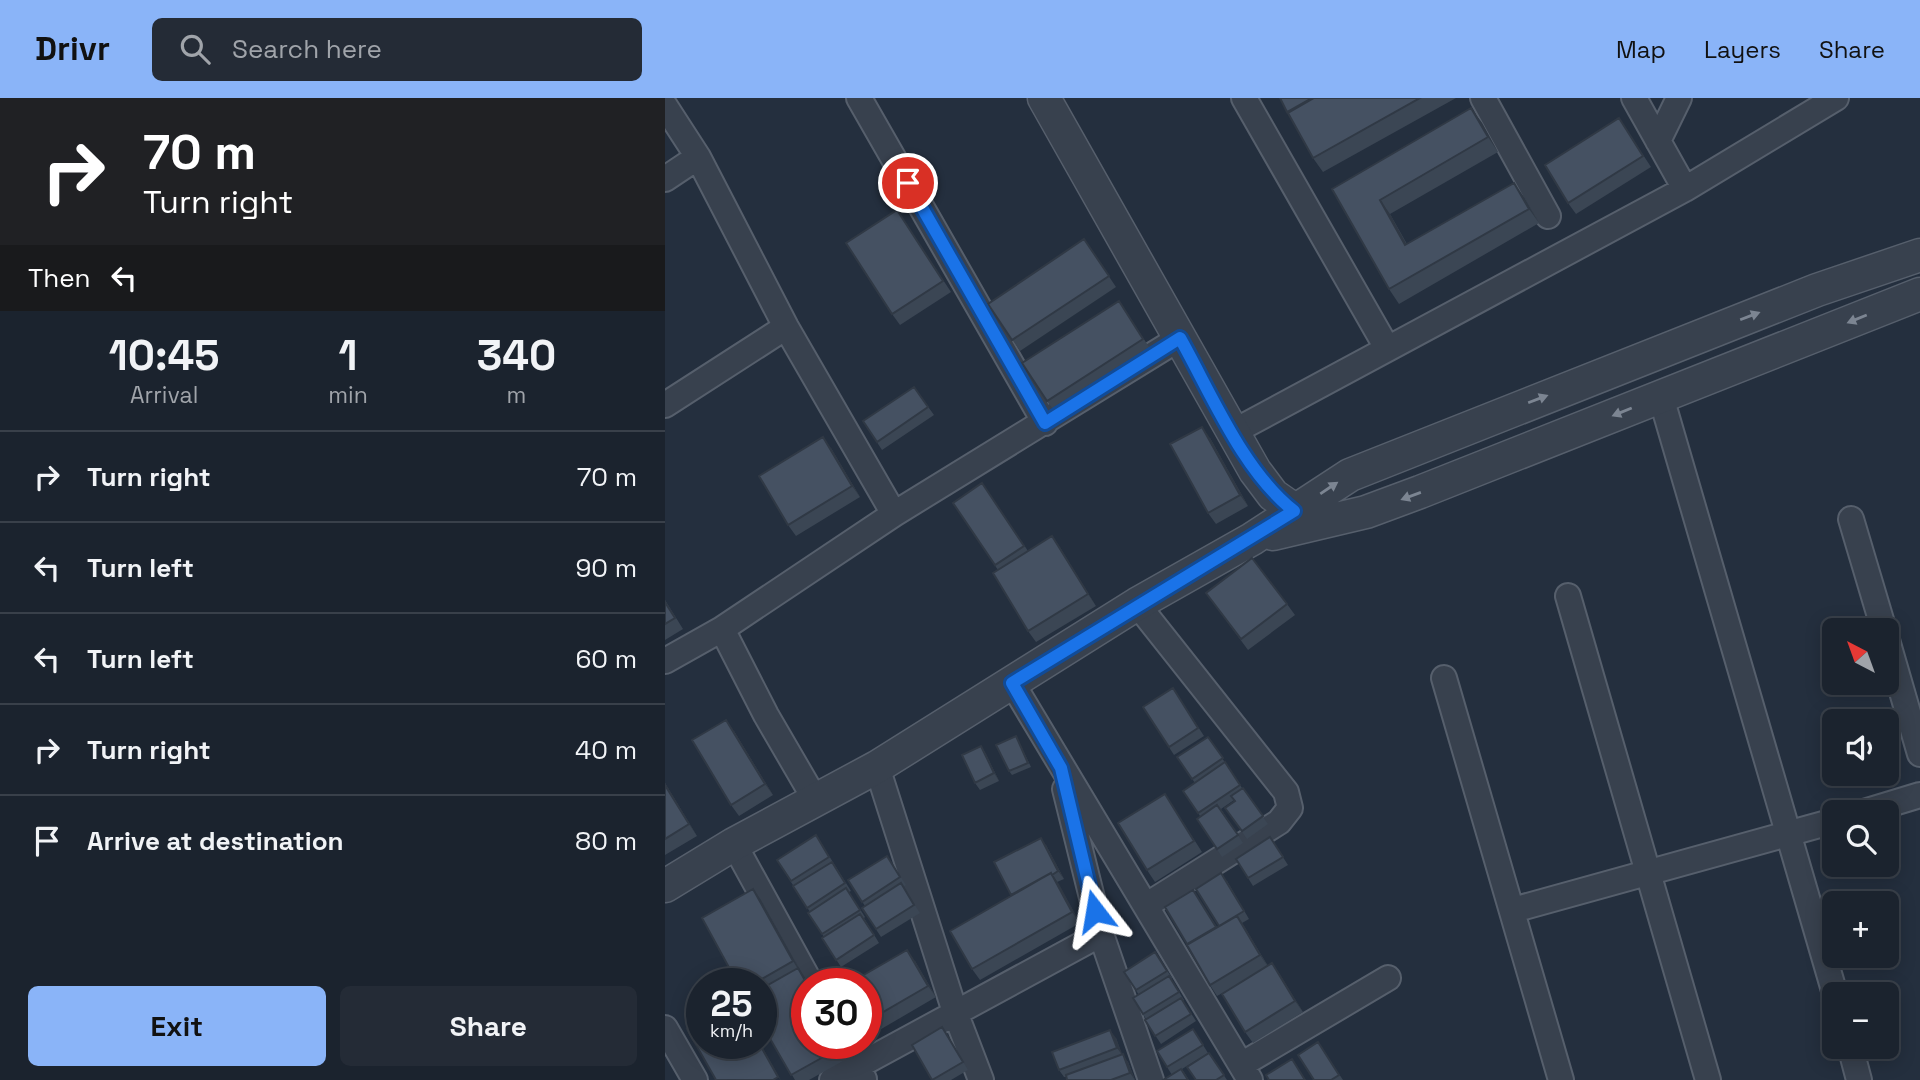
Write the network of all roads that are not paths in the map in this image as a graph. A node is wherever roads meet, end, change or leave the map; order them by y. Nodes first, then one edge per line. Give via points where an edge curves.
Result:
1 (859, 98) edge
2 (1044, 98) edge
3 (1244, 98) edge
4 (1483, 98) edge
5 (1634, 98) edge
6 (1679, 98) edge
7 (1836, 98) edge
8 (665, 106) edge
9 (1658, 141) junction
10 (698, 157) junction
11 (665, 179) edge
12 (1685, 189) junction
13 (1548, 216) dead end
14 (1920, 255) edge
15 (1920, 294) edge
16 (786, 327) junction
17 (1180, 338) junction
18 (1387, 348) junction
19 (1661, 397) junction
20 (665, 405) edge
21 (1045, 423) junction
22 (1233, 432) junction
23 (894, 514) junction
24 (1304, 518) junction
25 (1851, 519) dead end
26 (1568, 596) dead end
27 (1137, 604) junction
28 (1880, 618) edge
29 (722, 629) junction
30 (665, 662) edge
31 (1444, 678) dead end
32 (1899, 681) edge
33 (1012, 683) junction
34 (1920, 754) edge
35 (877, 767) junction
36 (1061, 768) junction
37 (1920, 795) edge
38 (816, 801) junction
39 (1899, 801) edge
40 (1822, 824) edge
41 (1789, 834) junction
42 (734, 844) junction
43 (1648, 873) junction
44 (665, 886) edge
45 (1147, 905) junction
46 (1513, 910) junction
47 (1101, 934) junction
48 (802, 968) edge
49 (1388, 978) dead end
50 (1832, 982) edge
51 (955, 1012) junction
52 (665, 1028) edge
53 (1853, 1059) edge
54 (1245, 1072) edge
55 (861, 1073) edge
56 (695, 1080) edge
57 (832, 1080) edge
58 (981, 1080) edge
59 (1151, 1080) edge
60 (1560, 1080) edge
61 (1707, 1080) edge
62 (1859, 1080) edge

1 - 21 street
2 - 17 street
3 - 18 street
4 - 13 street
5 - 9 street
6 - 9 street
7 - 12 street
8 - 10 street
9 - 12 street
10 - 11 street
10 - 16 street
12 - 18 street
24 -> 14 street via 1350,475 1385,459 1817,290
15 -> 19 street
16 - 20 street
16 - 23 street
17 - 21 street
17 - 22 street
18 - 22 street
19 -> 24 street via 1366,512
19 - 41 street
21 - 23 street
22 - 24 street via 1273,495
23 - 29 street
24 - 27 street via 1252,539
25 - 28 street
26 - 43 street
27 - 33 street
27 - 45 street via 1286,792 1290,808 1279,822
29 - 30 street
29 - 38 street
31 - 46 street
32 - 34 street
33 - 35 street
33 - 36 street
35 - 38 street
35 - 51 street
36 - 45 street
36 - 47 street
37 - 39 street
38 - 42 street
40 - 41 street
41 - 43 street
41 - 50 street
42 - 44 street
42 - 48 street
43 - 46 street
43 - 61 street
45 - 54 street
46 - 60 street
47 - 51 street
47 - 59 street
49 - 54 street
51 - 55 street
51 - 58 street
52 - 56 street
53 - 62 street
55 - 57 street

